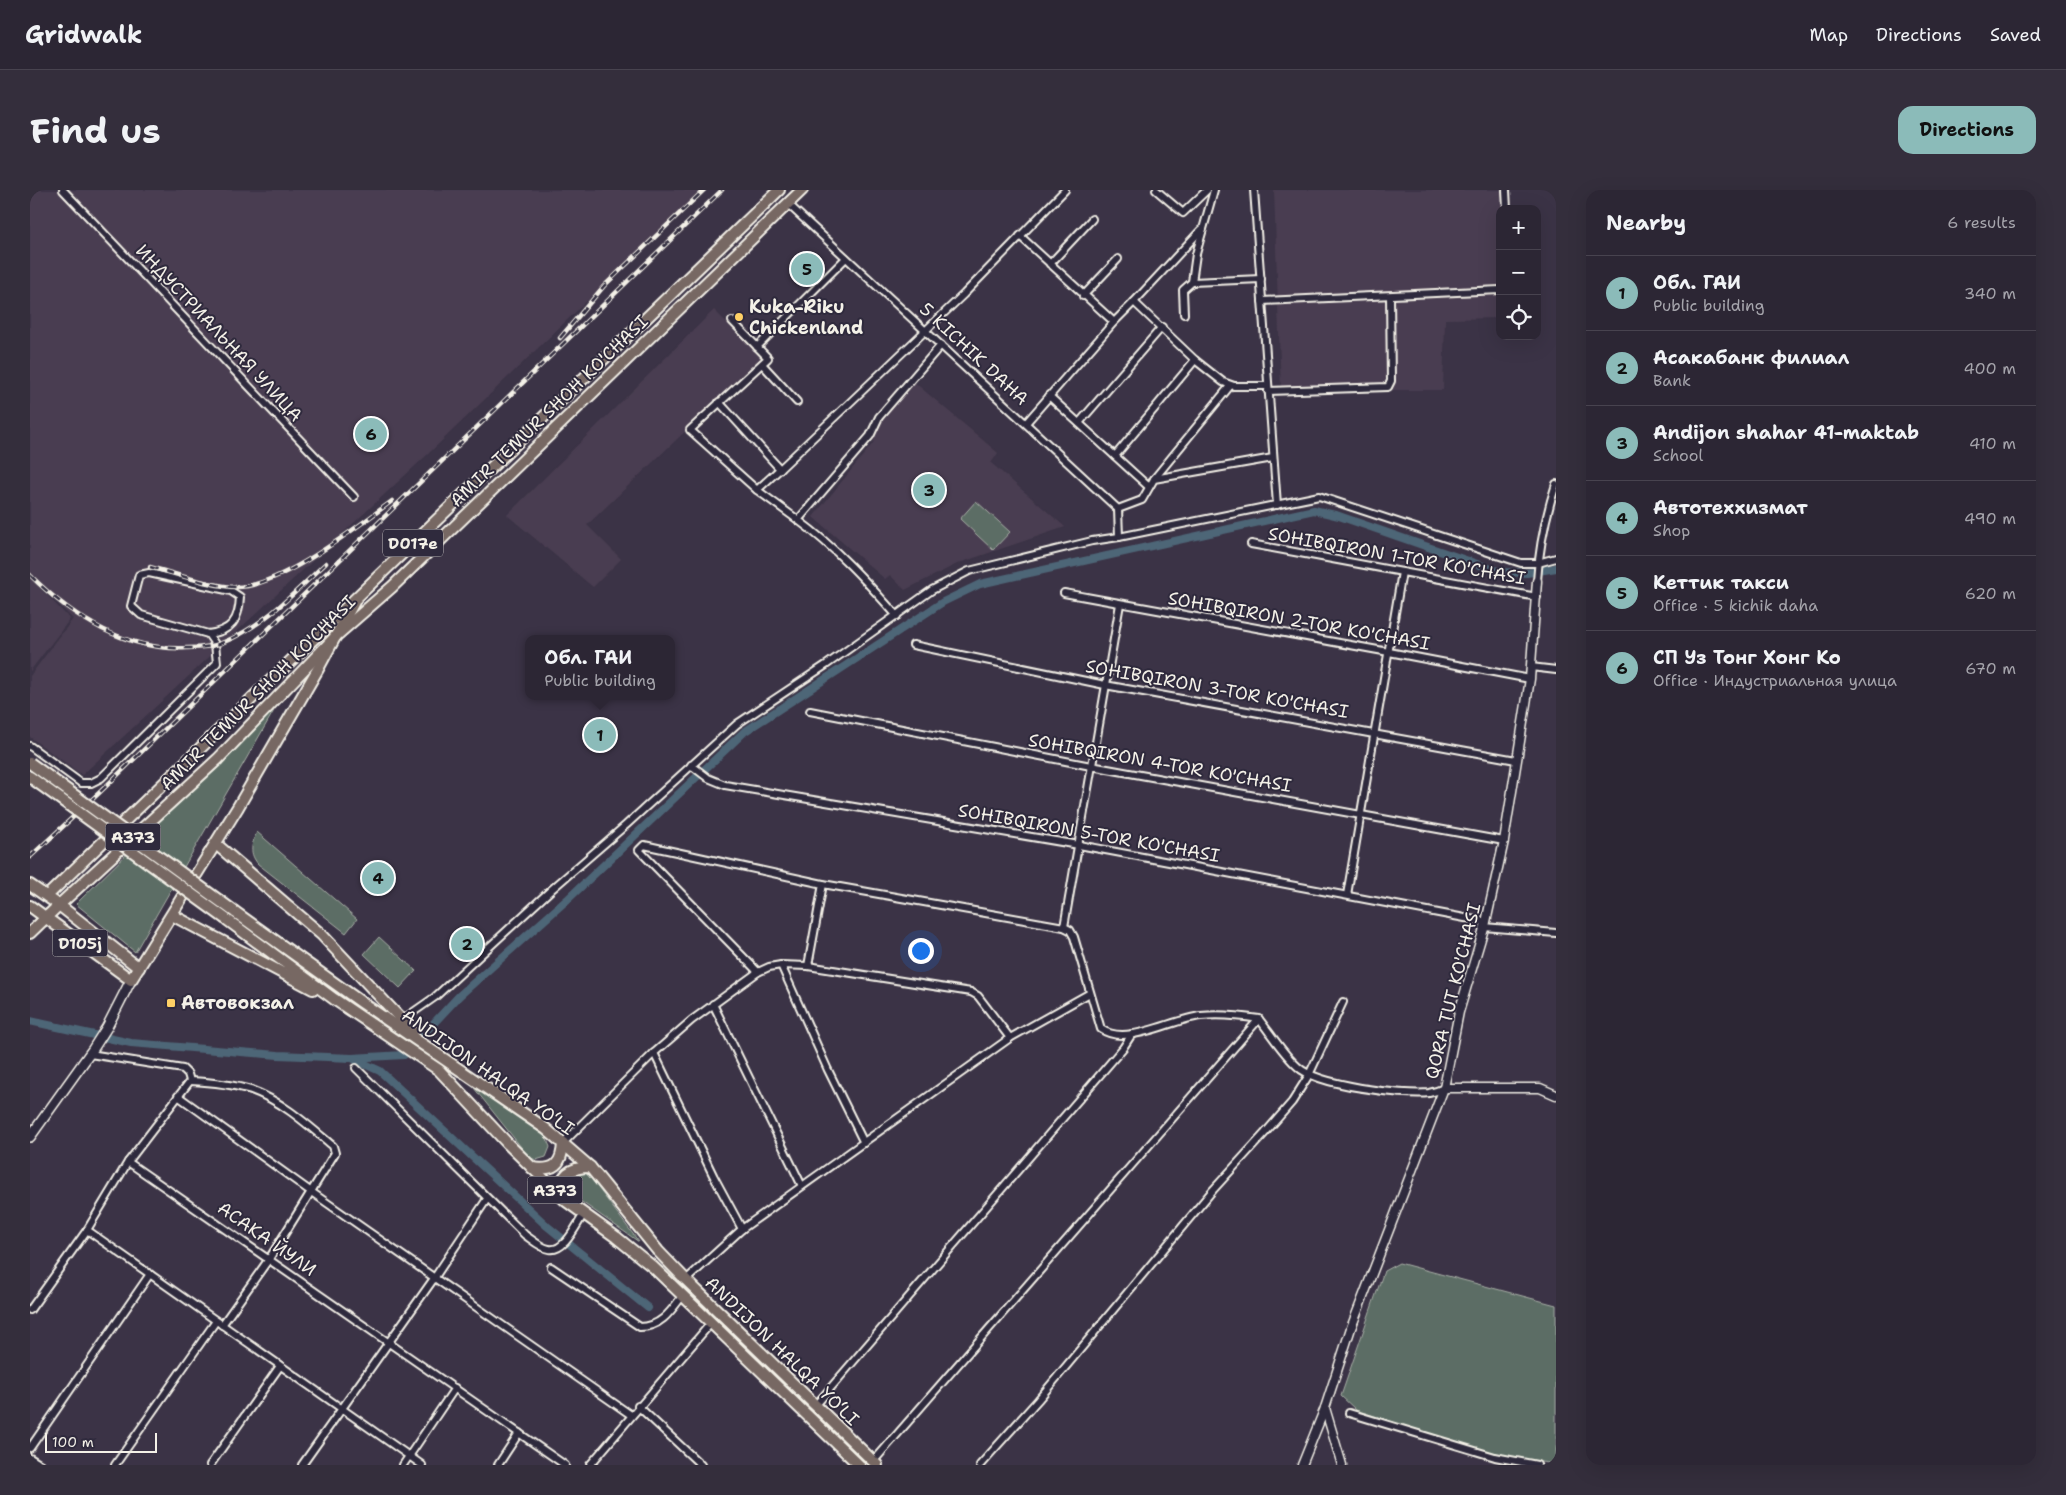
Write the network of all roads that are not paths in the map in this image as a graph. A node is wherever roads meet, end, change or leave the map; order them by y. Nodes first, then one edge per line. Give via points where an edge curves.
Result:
1 (63, 190) edge
2 (779, 190) edge
3 (802, 190) edge
4 (1065, 190) edge
5 (1156, 190) edge
6 (1207, 190) edge
7 (1214, 190) edge
8 (1254, 190) edge
9 (1506, 190) edge
10 (788, 204) junction
11 (1506, 205) edge
12 (1092, 219) dead end
13 (1202, 229) junction
14 (1020, 236) junction
15 (846, 258) junction
16 (1118, 259) dead end
17 (1050, 264) junction
18 (1261, 278) junction
19 (1192, 282) junction
20 (1496, 290) edge
21 (1083, 296) junction
22 (1390, 296) junction
23 (1262, 301) junction
24 (1134, 302) junction
25 (1184, 314) dead end
26 (732, 321) dead end
27 (1114, 322) junction
28 (1162, 327) junction
29 (926, 330) junction
30 (941, 345) junction
31 (757, 347) junction
32 (1195, 360) junction
33 (762, 364) junction
34 (1230, 386) junction
35 (1268, 388) junction
36 (1049, 396) junction
37 (719, 402) junction
38 (797, 402) dead end
39 (1026, 423) junction
40 (1078, 423) junction
41 (1115, 456) junction
42 (1273, 458) junction
43 (780, 469) junction
44 (1154, 479) junction
45 (1556, 484) edge
46 (1149, 487) junction
47 (757, 490) junction
48 (354, 497) dead end
49 (1276, 505) junction
50 (1118, 509) junction
51 (798, 520) junction
52 (1120, 537) junction
53 (1251, 544) dead end
54 (1556, 558) edge
55 (1538, 563) junction
56 (1402, 572) junction
57 (1537, 581) joint
58 (1064, 593) dead end
59 (1537, 597) junction
60 (355, 600) junction
61 (1120, 604) junction
62 (897, 616) junction
63 (208, 634) junction
64 (337, 635) junction
65 (913, 645) dead end
66 (1389, 652) junction
67 (1531, 667) junction
68 (1556, 670) edge
69 (1530, 680) junction
70 (1105, 685) junction
71 (810, 711) dead end
72 (1374, 733) junction
73 (30, 746) edge
74 (1516, 760) junction
75 (30, 763) edge
76 (1091, 766) junction
77 (693, 767) junction
78 (30, 777) edge
79 (1361, 814) junction
80 (1504, 841) junction
81 (216, 844) junction
82 (1079, 845) junction
83 (823, 884) junction
84 (30, 885) edge
85 (1347, 895) junction
86 (47, 896) junction
87 (59, 905) junction
88 (31, 909) edge
89 (172, 915) junction
90 (45, 917) junction
91 (1485, 925) junction
92 (1064, 928) junction
93 (30, 932) edge
94 (1556, 933) edge
95 (781, 965) junction
96 (808, 966) junction
97 (139, 968) junction
98 (758, 972) junction
99 (131, 980) junction
100 (1090, 993) junction
101 (334, 999) junction
102 (1343, 1002) dead end
103 (713, 1004) junction
104 (1259, 1019) junction
105 (402, 1020) junction
106 (1132, 1034) junction
107 (1010, 1038) junction
108 (429, 1049) junction
109 (91, 1052) junction
110 (654, 1054) junction
111 (356, 1068) dead end
112 (1308, 1075) junction
113 (190, 1081) junction
114 (1444, 1088) junction
115 (1556, 1095) edge
116 (178, 1096) junction
117 (30, 1137) edge
118 (564, 1143) junction
119 (864, 1143) junction
120 (128, 1162) junction
121 (590, 1167) junction
122 (532, 1168) junction
123 (802, 1186) junction
124 (310, 1191) junction
125 (560, 1195) junction
126 (487, 1199) junction
127 (584, 1214) junction
128 (742, 1229) junction
129 (87, 1230) junction
130 (269, 1259) junction
131 (551, 1267) dead end
132 (150, 1274) junction
133 (435, 1277) junction
134 (686, 1280) junction
135 (682, 1295) junction
136 (30, 1310) edge
137 (216, 1321) junction
138 (711, 1323) junction
139 (222, 1325) junction
140 (389, 1342) junction
141 (280, 1366) junction
142 (455, 1388) junction
143 (638, 1406) junction
144 (815, 1406) junction
145 (1325, 1408) junction
146 (342, 1409) junction
147 (1349, 1413) dead end
148 (631, 1415) junction
149 (519, 1433) junction
150 (30, 1448) edge
151 (409, 1456) junction
152 (30, 1458) edge
153 (875, 1463) edge
154 (41, 1465) edge
155 (115, 1465) edge
156 (210, 1465) edge
157 (302, 1465) edge
158 (403, 1465) edge
159 (422, 1465) edge
160 (498, 1465) edge
161 (564, 1465) edge
162 (590, 1465) edge
163 (701, 1465) edge
164 (859, 1465) edge
165 (980, 1465) edge
166 (1302, 1465) edge
167 (1342, 1465) edge
168 (1537, 1465) edge

1 - 48 street, ИНДУСТРИАЛЬНАЯ УЛИЦА
2 - 60 main road, AMIR TEMUR SHOH KO'CHASI / D017e
3 - 10 main road, AMIR TEMUR SHOH KO'CHASI / D017e
4 - 14 street
5 - 6 street via 1183,213
7 - 13 street
8 - 18 street
9 - 11 street
10 - 15 street, 5 KICHIK DAHA
10 - 64 main road, AMIR TEMUR SHOH KO'CHASI / D017e via 392,587
12 - 17 street
13 - 19 street
13 - 24 street
14 - 17 street
14 - 29 street
15 - 29 street, 5 KICHIK DAHA
15 - 31 street
16 - 21 street
17 - 21 street
18 - 19 street
18 - 23 street
19 - 25 street via 1183,290
20 - 22 street
21 - 27 street
22 - 23 street
22 - 35 street via 1391,381 1388,387
23 - 35 street
24 - 27 street
24 - 28 street
26 - 31 street
27 - 36 street
28 - 32 street
28 - 40 street
29 - 30 street, 5 KICHIK DAHA
29 - 43 street
30 - 39 street, 5 KICHIK DAHA
30 - 51 street via 879,417 870,436
31 - 33 street via 768,358
32 - 34 street
32 - 41 street
33 - 37 street
33 - 38 street
34 - 35 street
34 - 44 street
35 - 42 street
36 - 39 street
36 - 40 street
37 - 43 street
37 - 47 street via 690,430
39 - 50 street, 5 KICHIK DAHA
40 - 41 street
41 - 46 street
42 - 44 street
42 - 49 street
43 - 47 street
44 - 46 street
45 - 55 street, QORA TUT KO'CHASI
46 - 50 street via 1142,500
47 - 51 street
49 - 52 street
49 - 55 street via 1319,496 1521,563
50 - 52 street
51 - 62 street via 843,558
52 - 62 street via 969,571 932,590
53 - 56 street, SOHIBQIRON 1-TOR KO'CHASI
54 - 55 street
55 - 57 street, QORA TUT KO'CHASI
56 - 59 street, SOHIBQIRON 1-TOR KO'CHASI
56 - 66 street
57 - 59 street, QORA TUT KO'CHASI
58 - 61 street, SOHIBQIRON 2-TOR KO'CHASI
59 - 67 street, QORA TUT KO'CHASI
60 - 64 main road
60 - 86 main road, AMIR TEMUR SHOH KO'CHASI / D017e
61 - 66 street, SOHIBQIRON 2-TOR KO'CHASI
61 - 70 street
62 - 77 street via 737,724
63 - 63 street via 141,615 131,606 139,575 149,573 231,591 240,597 239,613 234,623 220,632
63 - 73 street via 215,644 218,663 101,778 81,783
64 - 81 main road
64 - 87 main road, AMIR TEMUR SHOH KO'CHASI / D017e via 218,759
65 - 70 street, SOHIBQIRON 3-TOR KO'CHASI
66 - 69 street, SOHIBQIRON 2-TOR KO'CHASI
66 - 72 street
67 - 68 street
67 - 69 street, QORA TUT KO'CHASI
69 - 74 street, QORA TUT KO'CHASI
70 - 72 street, SOHIBQIRON 3-TOR KO'CHASI
70 - 76 street
71 - 76 street, SOHIBQIRON 4-TOR KO'CHASI
72 - 74 street, SOHIBQIRON 3-TOR KO'CHASI
72 - 79 street
74 - 80 street, QORA TUT KO'CHASI
75 - 108 main road, ANDIJON HALQA YO‘LI / A373, bridge
76 - 79 street, SOHIBQIRON 4-TOR KO'CHASI
76 - 82 street
77 - 82 street, SOHIBQIRON 5-TOR KO'CHASI via 725,785
77 - 105 street via 552,889 435,997
78 - 101 main road, ANDIJON HALQA YO‘LI / A373, bridge
79 - 80 street, SOHIBQIRON 4-TOR KO'CHASI
79 - 85 street
80 - 91 street, QORA TUT KO'CHASI
81 - 89 main road
81 - 105 main road via 322,935
82 - 85 street, SOHIBQIRON 5-TOR KO'CHASI
82 - 92 street
83 - 92 street
83 - 96 street
83 - 98 street via 644,845 639,850
84 - 86 main road
85 - 91 street, SOHIBQIRON 5-TOR KO'CHASI
86 - 87 main road
86 - 88 main road, AMIR TEMUR SHOH KO'CHASI
87 - 90 main road, AMIR TEMUR SHOH KO'CHASI
87 - 97 main road, D105j
88 - 90 main road, D105j
89 - 97 main road
89 - 101 main road
90 - 93 main road, AMIR TEMUR SHOH KO'CHASI
90 - 99 main road, D105j
91 - 94 street, SOHIBQIRON 5-TOR KO'CHASI
91 - 114 street, QORA TUT KO'CHASI via 1460,1012
92 - 100 street via 1070,930 1074,937
95 - 96 street
95 - 98 street
95 - 119 street
96 - 107 street via 971,992 978,996
97 - 99 main road
98 - 103 street
99 - 109 main road
100 - 106 street via 1101,1028 1114,1036
100 - 107 street
101 - 122 main road, ANDIJON HALQA YO‘LI / A373 via 439,1070
102 - 112 street
103 - 110 street
103 - 123 street
104 - 106 street via 1202,1016
104 - 112 street
104 - 153 street
105 - 108 main road
106 - 144 street
107 - 119 street
108 - 118 main road, ANDIJON HALQA YO‘LI / A373
109 - 113 street via 183,1069
109 - 117 main road
110 - 118 street
110 - 128 street
111 - 126 street
112 - 114 street via 1385,1091 1430,1093
112 - 165 street via 1292,1102 1213,1190
113 - 116 street
113 - 124 street via 251,1090 295,1114 333,1146 335,1153
114 - 115 street via 1540,1088
114 - 145 street, QORA TUT KO'CHASI via 1350,1328
116 - 120 street
116 - 124 street
118 - 121 main road, ANDIJON HALQA YO‘LI / A373
118 - 122 main road via 562,1158 554,1167
119 - 123 street
120 - 129 street
120 - 130 street, АСАКА ЙУЛИ
121 - 125 main road via 573,1168 566,1173
121 - 134 main road, ANDIJON HALQA YO‘LI / A373 via 658,1251
122 - 125 main road, ANDIJON HALQA YO‘LI / A373
123 - 128 street
124 - 130 street
124 - 133 street
125 - 127 main road, ANDIJON HALQA YO‘LI / A373
126 - 127 street via 525,1235 547,1249 562,1245
126 - 133 street
127 - 135 main road, ANDIJON HALQA YO‘LI / A373 via 653,1267
128 - 134 street
129 - 132 street
129 - 136 street
130 - 139 street
130 - 140 street, АСАКА ЙУЛИ
131 - 135 street via 640,1328 650,1328 665,1317
132 - 137 street
132 - 150 street
133 - 140 street
133 - 148 street
134 - 144 main road, ANDIJON HALQA YO‘LI / A373
135 - 138 main road, ANDIJON HALQA YO‘LI / A373
137 - 139 street
137 - 155 street
138 - 143 street
138 - 164 main road, ANDIJON HALQA YO‘LI / A373
139 - 141 street
140 - 142 street, АСАКА ЙУЛИ
140 - 146 street
141 - 146 street
141 - 156 street
142 - 149 street, АСАКА ЙУЛИ
142 - 151 street
143 - 148 street
143 - 163 street
144 - 153 main road, ANDIJON HALQA YO‘LI / A373
145 - 166 street, QORA TUT KO'CHASI
145 - 167 street
146 - 151 street
146 - 157 street
147 - 168 street via 1495,1457
148 - 162 street
149 - 160 street
149 - 161 street, АСАКА ЙУЛИ
151 - 158 street
151 - 159 street
152 - 154 street

